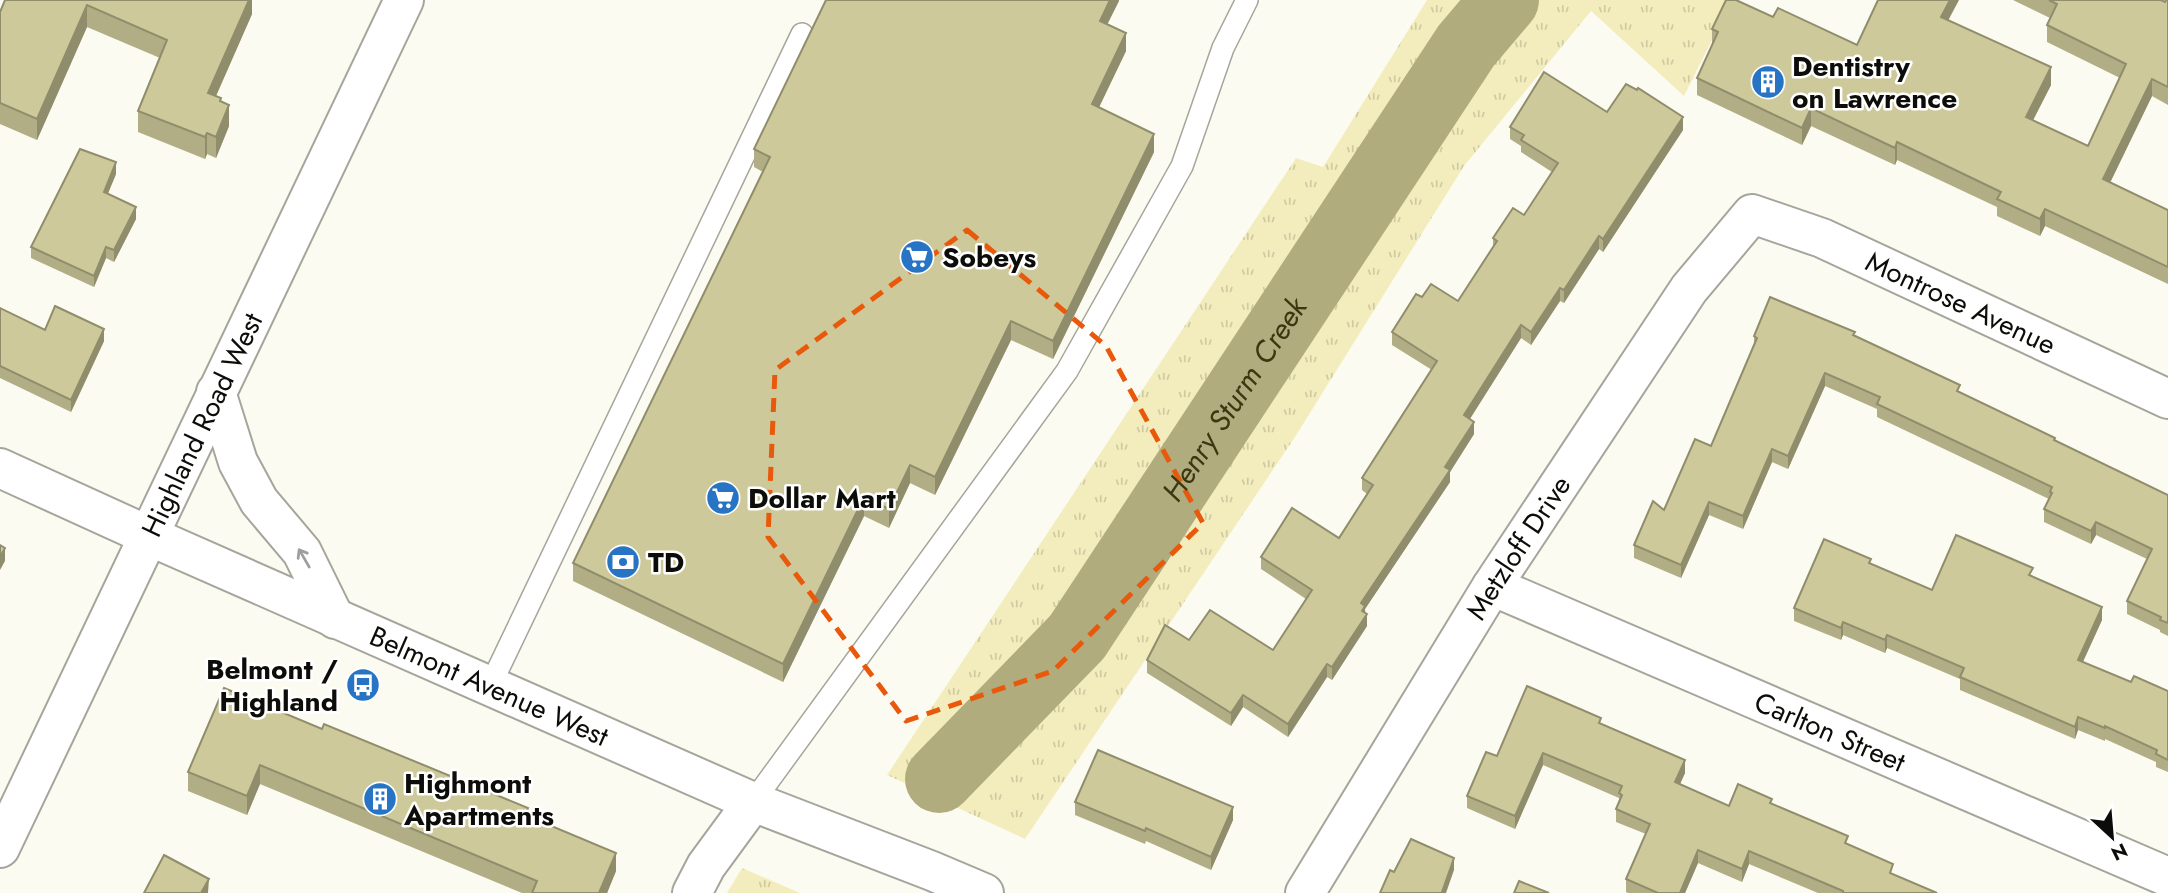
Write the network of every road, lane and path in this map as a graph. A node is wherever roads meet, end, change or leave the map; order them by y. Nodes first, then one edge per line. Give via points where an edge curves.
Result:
1 (404, 0) edge
2 (1247, 0) edge
3 (802, 34) dead end
4 (1752, 214) joint
5 (216, 392) junction
6 (2168, 400) edge
7 (0, 468) edge
8 (147, 535) junction
9 (1492, 586) junction
10 (335, 619) junction
11 (490, 686) junction
12 (753, 802) junction
13 (0, 848) edge
14 (2168, 877) edge
15 (692, 893) edge
16 (984, 893) edge
17 (1305, 893) edge

1 - 5 street, Highland Road West
2 - 12 lane via 1223,48 1182,166 1067,371
3 - 11 lane
4 - 6 street, Montrose Avenue via 1822,238
4 - 9 street, Metzloff Drive via 1689,289
5 - 8 street, Highland Road West
10 -> 5 street via 302,552 259,501 238,463
7 - 8 street, Belmont Avenue West
8 - 10 street, Belmont Avenue West
8 - 13 street, Highland Road West
9 - 14 street, Carlton Street
9 - 17 street, Metzloff Drive
10 - 11 street, Belmont Avenue West
11 - 12 street, Belmont Avenue West
12 - 15 street
12 - 16 street, Belmont Avenue West

